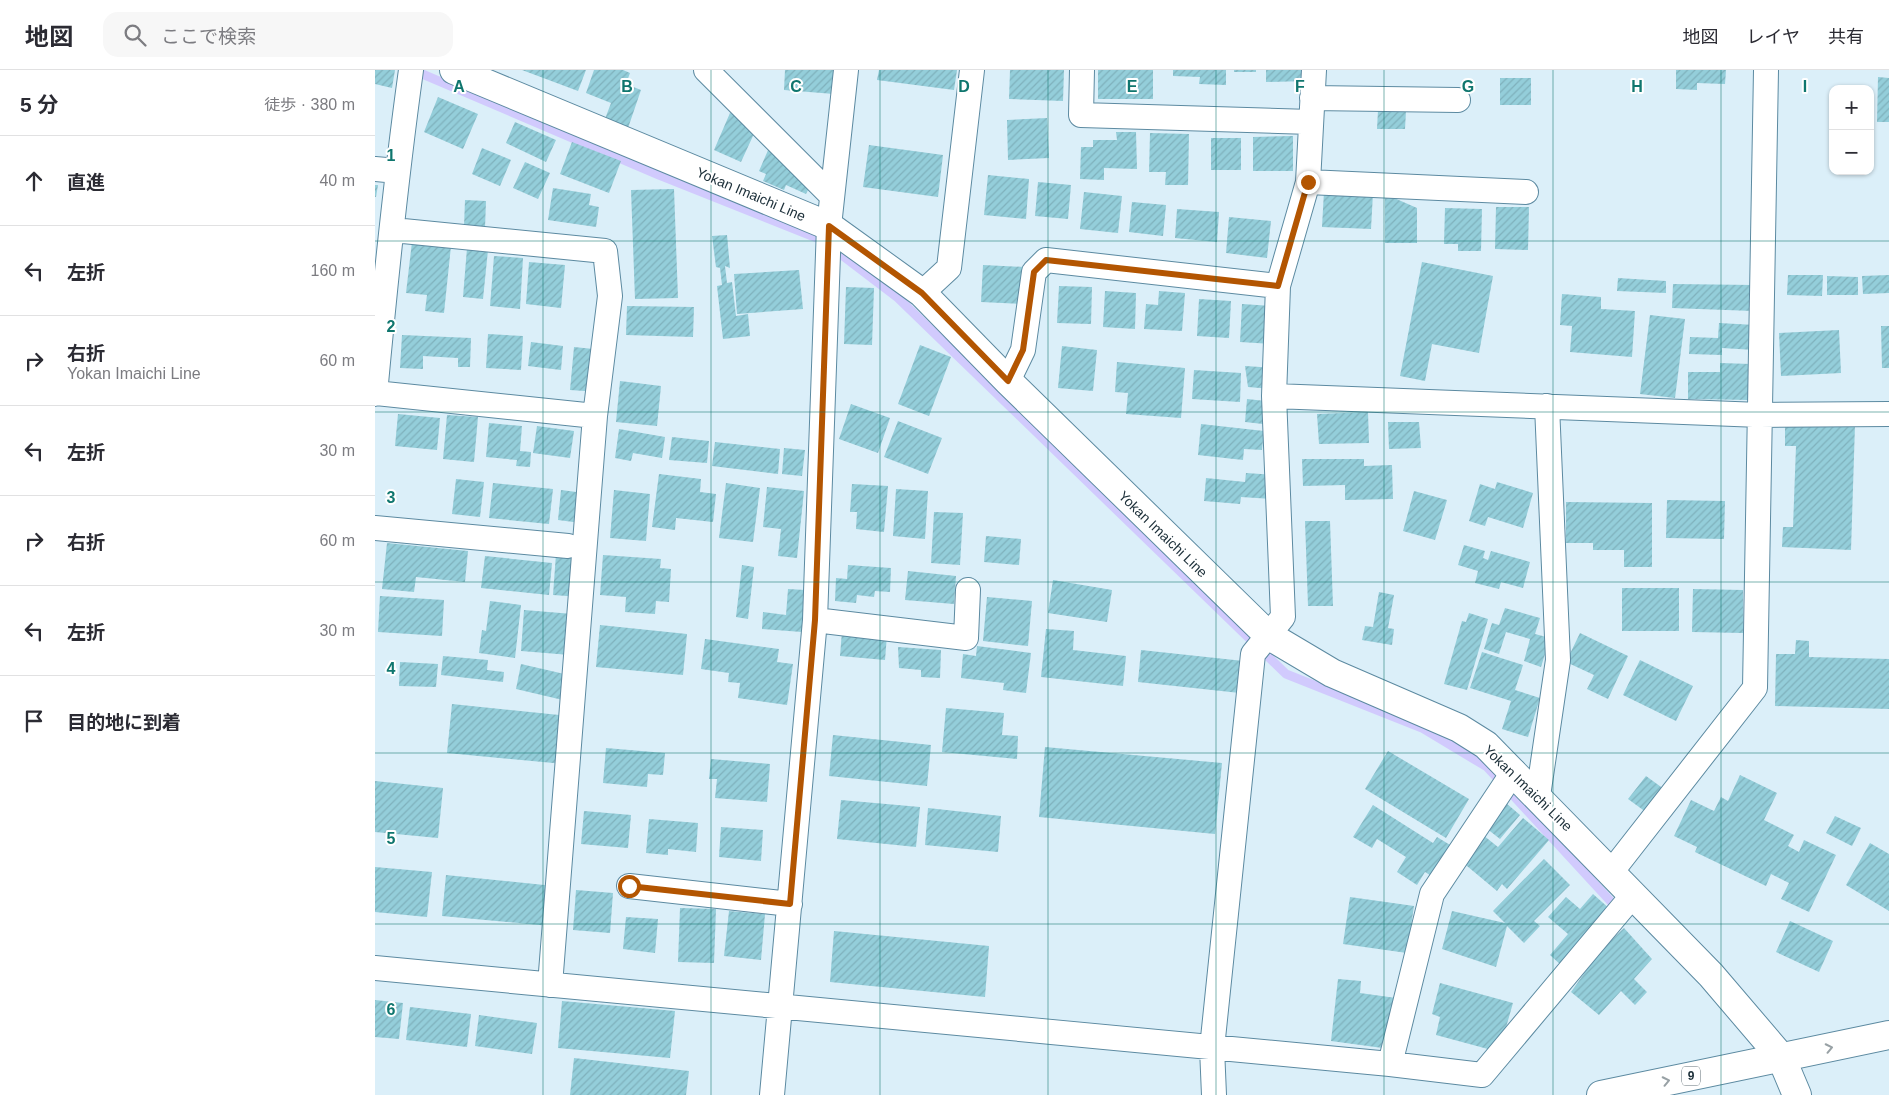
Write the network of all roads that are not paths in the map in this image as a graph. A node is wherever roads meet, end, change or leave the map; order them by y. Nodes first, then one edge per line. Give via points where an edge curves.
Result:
1 (411, 70) edge
2 (454, 70) edge
3 (707, 70) edge
4 (846, 70) edge
5 (972, 70) edge
6 (1082, 70) edge
7 (1314, 70) edge
8 (1765, 70) edge
9 (1312, 98) junction
10 (1458, 100) dead end
11 (1311, 122) junction
12 (386, 170) edge
13 (1308, 182) junction
14 (1527, 192) dead end
15 (832, 196) junction
16 (829, 226) junction
17 (393, 230) junction
18 (1278, 286) junction
19 (922, 293) junction
20 (378, 312) edge
21 (1008, 381) junction
22 (375, 393) edge
23 (1274, 396) junction
24 (1547, 406) junction
25 (1889, 414) edge
26 (1760, 415) junction
27 (595, 416) junction
28 (375, 528) edge
29 (568, 546) dead end
30 (968, 590) dead end
31 (815, 620) junction
32 (1268, 635) junction
33 (1514, 771) junction
34 (1537, 796) junction
35 (1612, 871) junction
36 (629, 886) dead end
37 (1633, 895) junction
38 (790, 904) junction
39 (375, 968) edge
40 (550, 985) junction
41 (780, 1007) junction
42 (1889, 1035) edge
43 (1212, 1048) junction
44 (1781, 1058) junction
45 (1391, 1064) junction
46 (768, 1092) edge
47 (1214, 1095) edge
48 (1601, 1095) edge
49 (1797, 1095) edge

1 - 12 street
2 - 16 main road, Yokan Imaichi Line
3 - 15 street
4 - 15 street
5 - 19 street via 949,268
6 - 11 street via 1081,115
7 - 9 street
8 - 26 street
9 - 10 street
9 - 11 street
11 - 13 street
12 - 17 street
13 - 14 street
13 - 18 street
15 - 16 street
16 - 19 main road, Yokan Imaichi Line
16 - 31 street
17 - 20 street
17 - 27 street via 605,251 610,296
18 - 21 street via 1046,260 1034,272 1023,350
18 - 23 street
19 - 21 main road, Yokan Imaichi Line
20 - 22 street
21 - 32 main road, Yokan Imaichi Line
22 - 27 street
23 - 24 street
23 - 32 street via 1283,617
24 - 26 street
24 - 34 street via 1558,660
25 - 26 street
26 - 35 street via 1755,688
27 - 40 street
28 - 29 street
30 - 31 street via 966,638
31 - 38 street
32 - 33 main road, Yokan Imaichi Line via 1332,673 1459,728 1486,744
32 - 43 street via 1253,654
33 - 34 main road, Yokan Imaichi Line
33 - 45 street via 1432,894
34 - 35 main road, Yokan Imaichi Line
35 - 37 main road, Yokan Imaichi Line
36 - 38 street
37 - 44 main road, Yokan Imaichi Line via 1711,975
37 - 45 street via 1482,1075
38 - 41 street
39 - 40 street
40 - 41 street
41 - 43 street
41 - 46 street
44 -> 42 main road, 9
43 - 45 street
43 - 47 street
48 -> 44 main road, 9
44 - 49 main road, Yokan Imaichi Line

